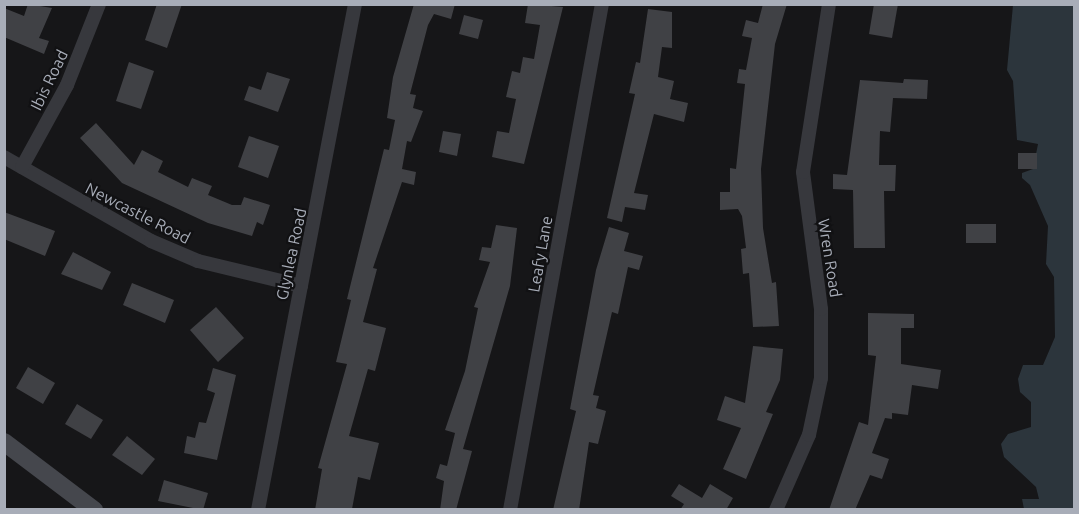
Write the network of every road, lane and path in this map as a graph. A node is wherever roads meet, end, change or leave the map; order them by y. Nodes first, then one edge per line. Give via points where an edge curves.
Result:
1 (99, 4) edge
2 (355, 4) edge
3 (602, 4) edge
4 (829, 4) edge
5 (4, 157) edge
6 (22, 168) junction
7 (301, 286) junction
8 (4, 442) edge
9 (94, 510) edge
10 (258, 510) edge
11 (510, 510) edge
12 (776, 510) edge

1 - 6 street, Ibis Road via 67,86
2 - 7 street, Glynlea Road
3 - 11 street, Leafy Lane
4 - 12 street, Wren Road via 803,172 821,309 821,378 809,435
5 - 6 street, Newcastle Road
6 - 7 street, Newcastle Road via 151,241 198,261
7 - 10 street, Glynlea Road
8 - 9 street

